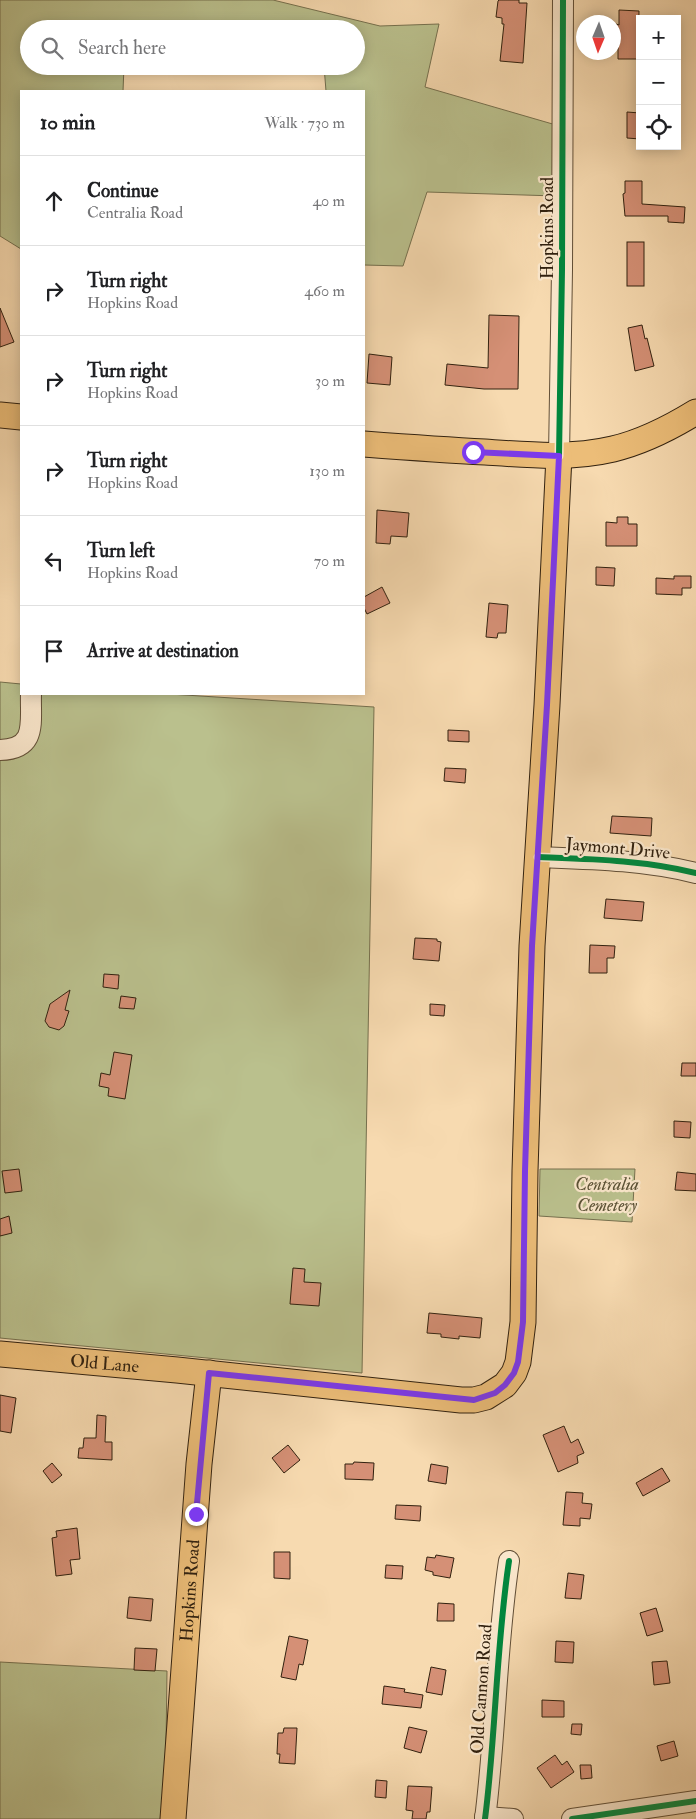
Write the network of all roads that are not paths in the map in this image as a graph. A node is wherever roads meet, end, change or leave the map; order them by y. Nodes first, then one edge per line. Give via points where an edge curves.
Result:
1 (563, 0) edge
2 (696, 412) edge
3 (0, 415) edge
4 (20, 417) edge
5 (365, 444) edge
6 (559, 456) junction
7 (31, 695) edge
8 (0, 750) edge
9 (538, 857) junction
10 (696, 873) edge
11 (0, 1354) edge
12 (209, 1373) junction
13 (508, 1561) dead end
14 (696, 1801) edge
15 (485, 1818) edge
16 (173, 1819) edge
17 (513, 1819) edge
18 (572, 1819) edge

1 - 6 street, Hopkins Road
2 - 6 main road via 667,429 614,449
3 - 4 main road
5 - 6 main road
6 - 9 main road, Hopkins Road
7 - 8 street via 27,740 13,750
9 - 10 street, Jaymont Drive via 638,862
9 - 12 main road, Hopkins Road via 532,946 523,1322 514,1373 495,1393 474,1400
11 - 12 main road, Old Lane
12 - 16 main road, Hopkins Road via 199,1464
13 - 15 street, Old Cannon Road
14 - 18 street
15 - 17 street

